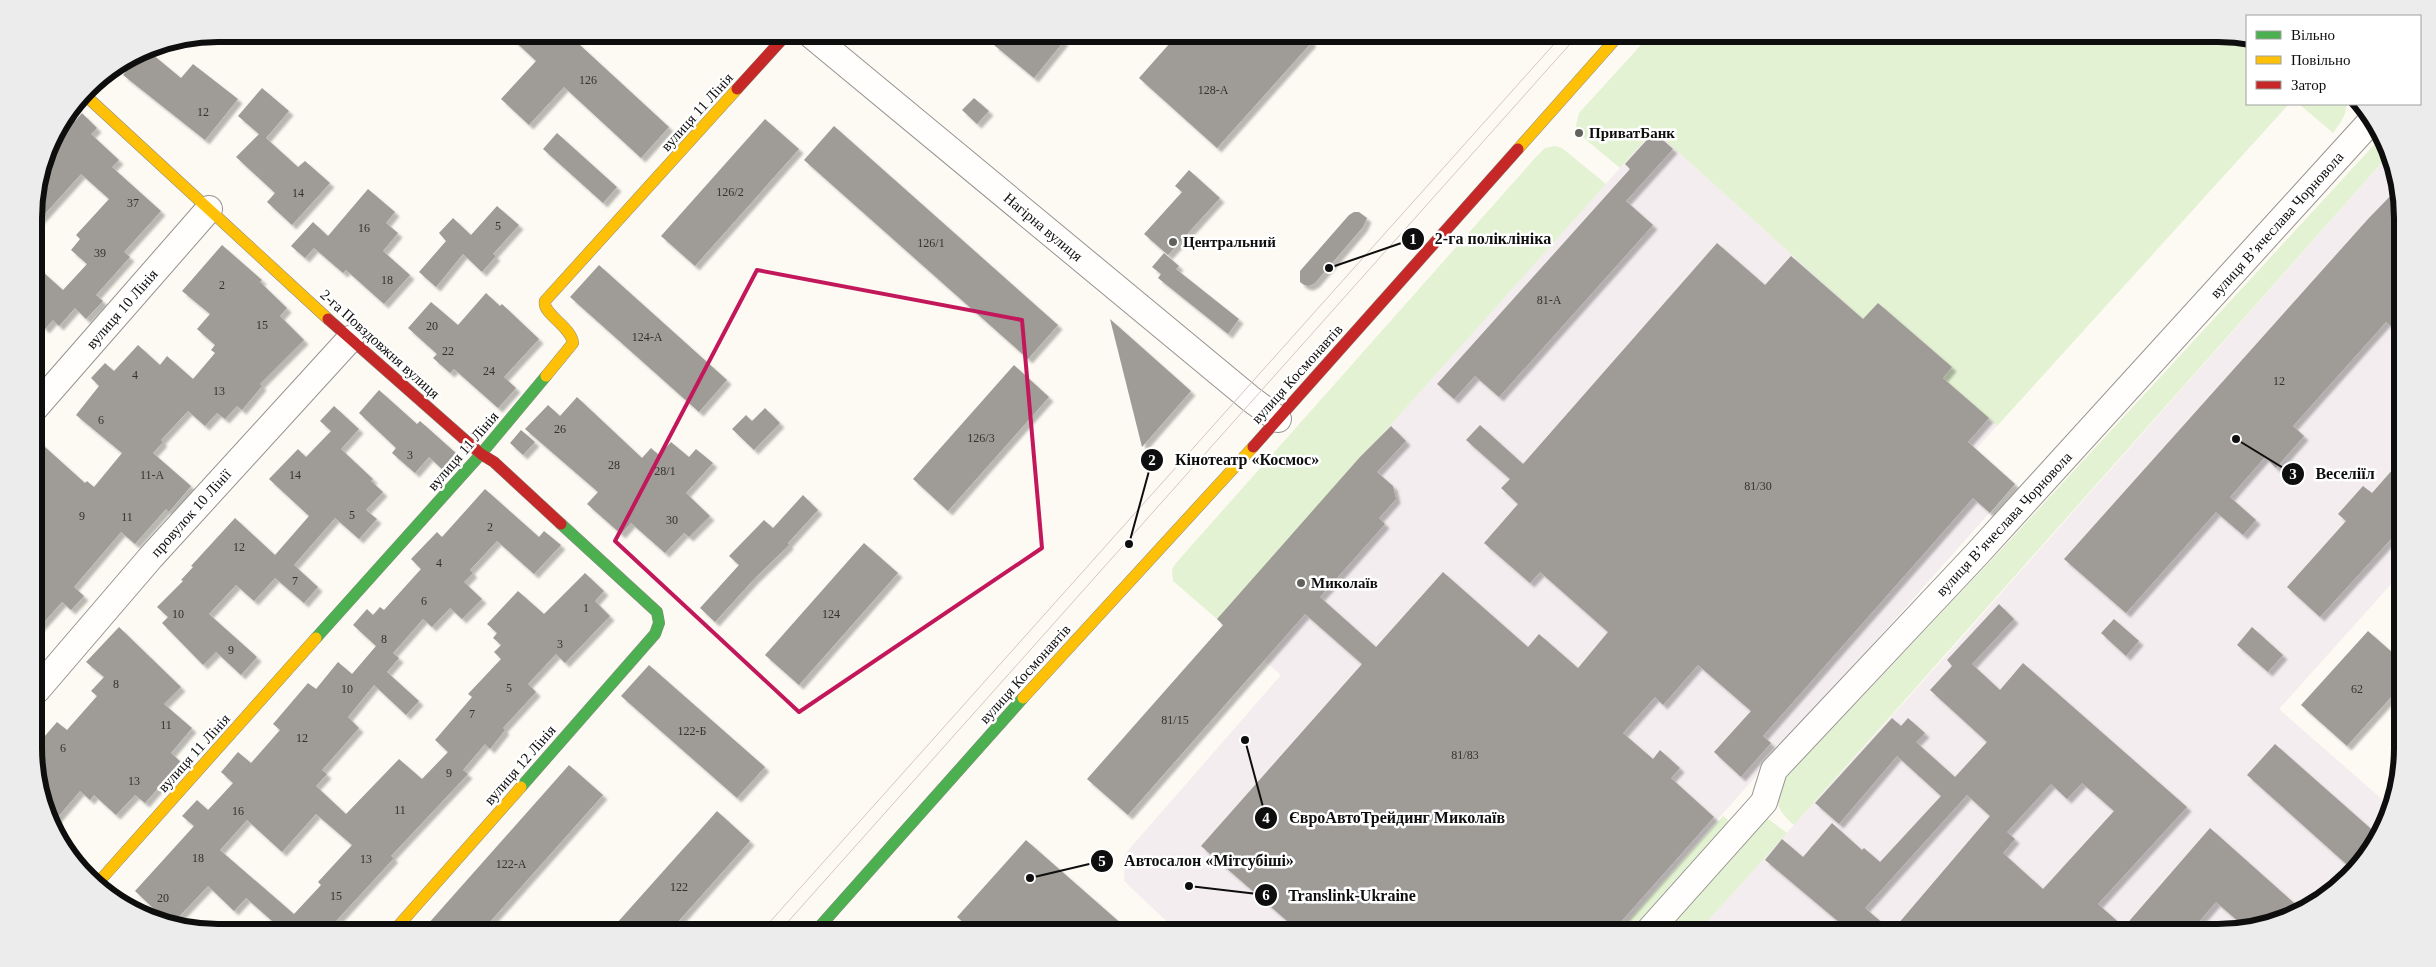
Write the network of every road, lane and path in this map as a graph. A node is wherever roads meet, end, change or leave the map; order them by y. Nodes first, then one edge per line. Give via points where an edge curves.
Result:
1 (780, 42) edge
2 (820, 42) edge
3 (1613, 42) edge
4 (89, 99) edge
5 (2367, 126) edge
6 (209, 209) junction
7 (350, 338) junction
8 (43, 399) edge
9 (1278, 419) junction
10 (481, 454) junction
11 (657, 612) joint
12 (42, 684) edge
13 (101, 879) edge
14 (400, 924) edge
15 (822, 924) edge
16 (1655, 924) edge

1 - 10 street, вулиця 11 Лінія via 545,301 546,309 572,335 573,343
2 - 9 street, Нагірна вулиця
3 - 9 street, вулиця Космонавтів
4 - 6 street, 2-га Повздовжня вулиця
5 - 16 street, вулиця Вʼячеслава Чорновола via 1977,554 1774,770 1764,802
6 - 7 street, 2-га Повздовжня вулиця
6 - 8 street, вулиця 10 Лінія
7 - 10 street, 2-га Повздовжня вулиця
7 - 12 street, провулок 10 Лінії via 151,557
9 - 15 street, вулиця Космонавтів via 963,764
10 - 11 street, 2-га Повздовжня вулиця via 494,462
10 - 13 street, вулиця 11 Лінія
11 - 14 street, вулиця 12 Лінія via 659,623 655,634

